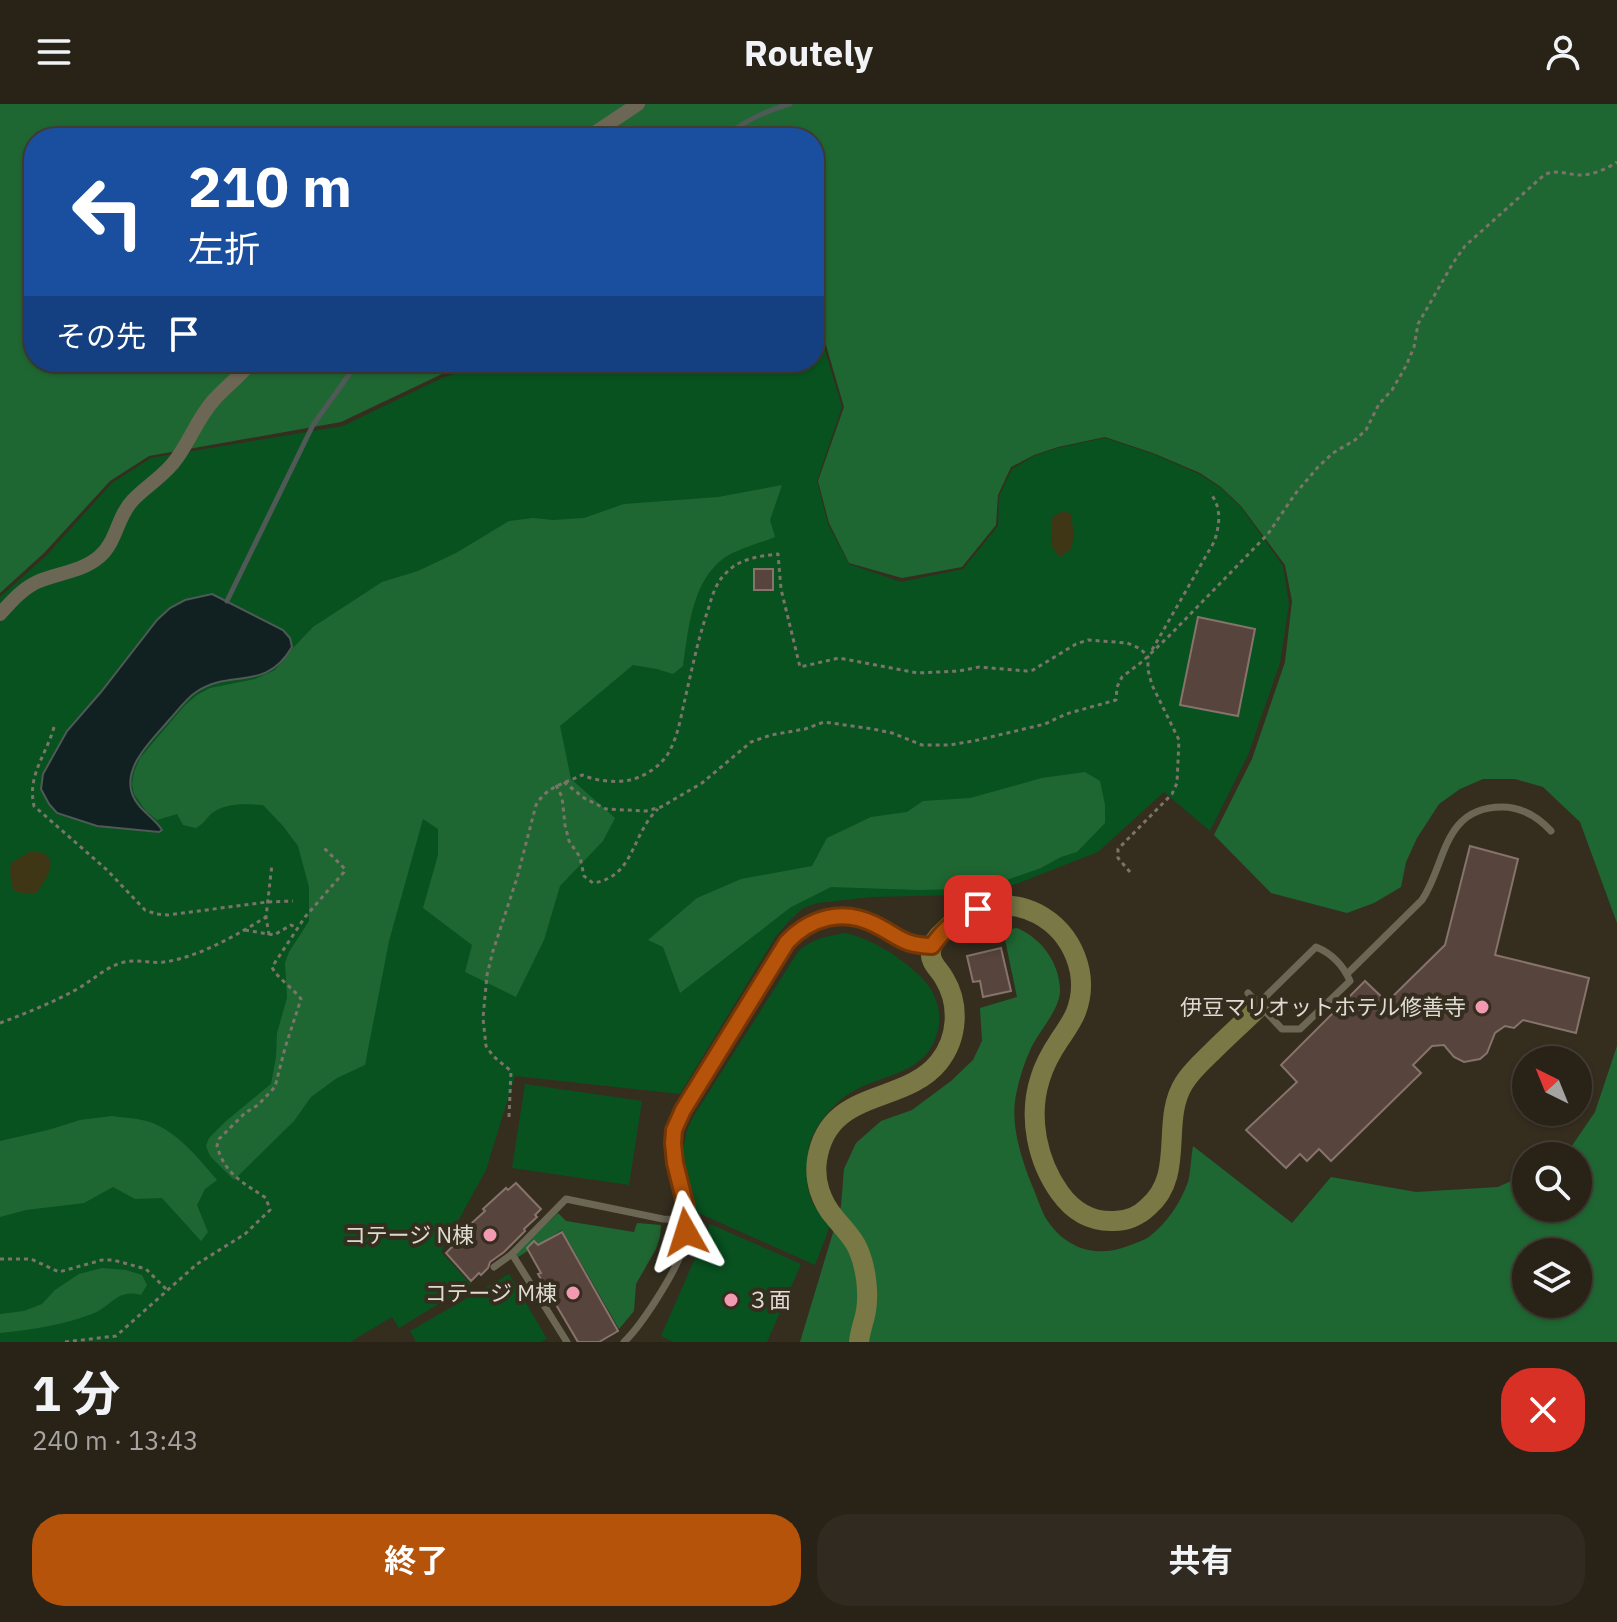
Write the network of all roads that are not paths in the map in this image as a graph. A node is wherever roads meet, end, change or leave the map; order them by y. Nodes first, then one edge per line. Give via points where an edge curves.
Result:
1 (638, 104) edge
2 (602, 128) edge
3 (243, 372) edge
4 (0, 614) edge
5 (1551, 831) dead end
6 (932, 946) junction
7 (1347, 974) junction
8 (1255, 1001) junction
9 (686, 1220) junction
10 (512, 1254) junction
11 (494, 1267) dead end
12 (567, 1342) edge
13 (624, 1342) edge
14 (859, 1342) edge

1 - 2 street
3 - 4 street via 213,401 177,460 130,502 100,556 35,583
5 - 7 lane via 1537,818 1512,808 1484,810 1467,818 1449,838 1422,900
6 - 8 street via 964,915 992,906 1036,913 1068,942 1080,969 1080,999 1040,1077 1035,1129 1056,1189 1071,1207 1101,1221 1133,1217 1158,1197 1171,1159 1179,1091
6 - 9 lane via 898,939 850,916 809,924 787,942 674,1130
6 - 14 street via 933,963 953,1000 955,1025 942,1059 924,1076 844,1113 825,1136 818,1155 820,1194 863,1264 866,1308
7 - 8 lane via 1334,957 1316,947
7 - 8 lane via 1350,981 1300,1029 1282,1029
9 - 10 lane via 566,1199
9 - 13 lane via 680,1256
10 - 11 lane
10 - 12 lane

